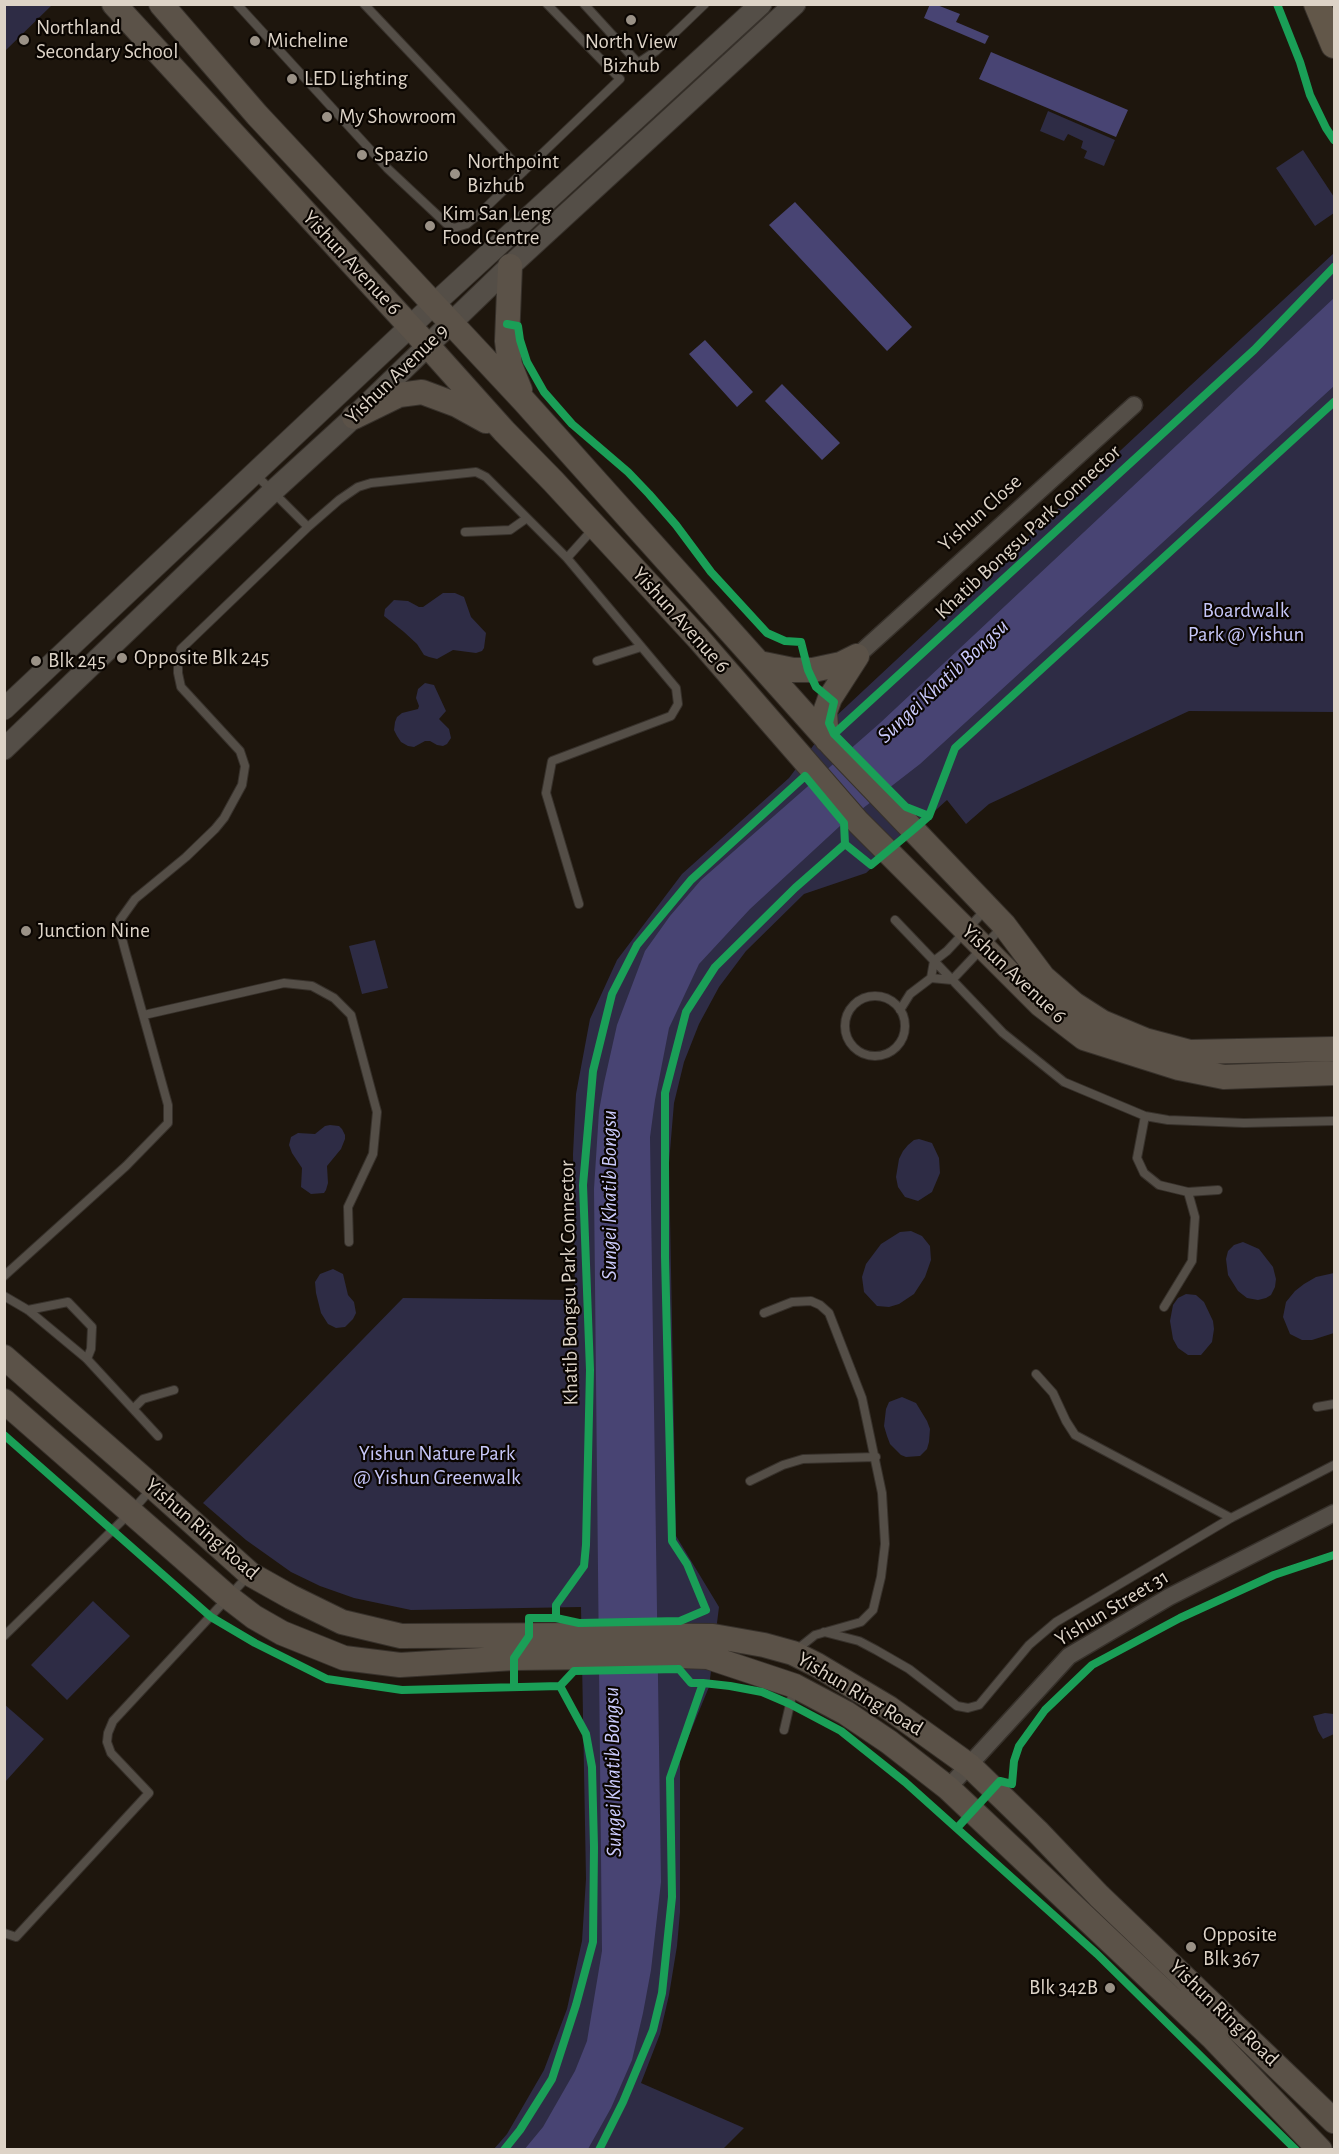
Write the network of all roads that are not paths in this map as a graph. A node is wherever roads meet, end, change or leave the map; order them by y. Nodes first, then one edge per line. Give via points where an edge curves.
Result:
1 (114, 4) edge
2 (161, 4) edge
3 (237, 4) edge
4 (364, 4) edge
5 (547, 4) edge
6 (584, 4) edge
7 (705, 4) edge
8 (761, 4) edge
9 (795, 4) edge
10 (1317, 4) edge
11 (1335, 45) edge
12 (523, 172) junction
13 (510, 266) junction
14 (434, 305) junction
15 (451, 322) junction
16 (411, 327) junction
17 (428, 346) junction
18 (524, 401) junction
19 (1134, 405) dead end
20 (354, 417) junction
21 (504, 430) junction
22 (255, 474) junction
23 (272, 492) junction
24 (527, 518) junction
25 (308, 527) junction
26 (596, 527) junction
27 (465, 532) dead end
28 (190, 554) junction
29 (567, 558) junction
30 (641, 647) junction
31 (857, 656) junction
32 (597, 661) dead end
33 (759, 663) junction
34 (4, 709) edge
35 (830, 743) junction
36 (4, 749) edge
37 (579, 904) dead end
38 (987, 908) junction
39 (895, 920) dead end
40 (1004, 926) junction
41 (967, 931) junction
42 (984, 948) junction
43 (934, 961) junction
44 (932, 978) junction
45 (952, 980) junction
46 (910, 994) junction
47 (888, 999) junction
48 (900, 1010) junction
49 (144, 1015) junction
50 (1074, 1016) junction
51 (1335, 1049) edge
52 (1335, 1073) edge
53 (1145, 1116) junction
54 (1335, 1121) edge
55 (1218, 1190) dead end
56 (1188, 1192) junction
57 (349, 1242) dead end
58 (4, 1276) edge
59 (4, 1296) edge
60 (1164, 1307) dead end
61 (28, 1310) junction
62 (764, 1313) dead end
63 (4, 1357) edge
64 (87, 1359) junction
65 (1036, 1374) dead end
66 (174, 1390) dead end
67 (4, 1401) edge
68 (1335, 1404) edge
69 (1317, 1407) dead end
70 (133, 1408) junction
71 (87, 1428) junction
72 (158, 1436) dead end
73 (61, 1451) junction
74 (876, 1457) junction
75 (1335, 1465) edge
76 (750, 1481) dead end
77 (153, 1487) junction
78 (132, 1512) junction
79 (1335, 1514) edge
80 (1231, 1518) junction
81 (250, 1574) junction
82 (228, 1597) junction
83 (824, 1632) junction
84 (4, 1636) edge
85 (401, 1636) junction
86 (679, 1645) junction
87 (793, 1653) junction
88 (400, 1665) junction
89 (795, 1686) junction
90 (889, 1708) junction
91 (784, 1730) dead end
92 (873, 1732) junction
93 (970, 1766) junction
94 (948, 1788) junction
95 (4, 1933) edge
96 (1335, 2121) edge
97 (1320, 2150) edge

1 - 16 main road, Yishun Avenue 6
2 - 14 main road, Yishun Avenue 6
3 - 12 lane via 387,168 449,226 467,224
4 - 12 lane
5 - 12 lane via 620,79
6 - 7 lane via 638,63
8 - 14 street, Yishun Avenue 9
9 - 13 street, Yishun Avenue 9
10 - 11 main road
13 - 15 street, Yishun Avenue 9
13 - 18 main road via 507,340 510,365
14 - 15 main road, Yishun Avenue 6
14 - 16 street, Yishun Avenue 9
15 - 17 street, Yishun Avenue 9
15 - 18 main road, Yishun Avenue 6
16 - 17 main road, Yishun Avenue 6
16 - 22 street, Yishun Avenue 9
17 - 20 street, Yishun Avenue 9
17 - 21 main road, Yishun Avenue 6
18 - 33 main road, Yishun Avenue 6
19 - 31 street, Yishun Close
20 - 21 main road via 399,395 422,392
20 - 23 street, Yishun Avenue 9
21 - 26 main road, Yishun Avenue 6
22 - 23 lane
22 - 28 street, Yishun Avenue 9
23 - 25 lane
23 - 28 street, Yishun Avenue 9
24 - 25 lane via 476,472 358,487
24 - 27 lane via 510,530
24 - 29 lane
25 - 49 lane via 181,649 181,687 240,751 245,766 242,785 224,818 186,857 135,899 120,920
26 - 29 lane
26 - 41 main road, Yishun Avenue 6 via 865,830
28 - 34 street, Yishun Avenue 9
28 - 36 street, Yishun Avenue 9
29 - 30 lane
30 - 32 lane
30 - 37 lane via 675,688 678,704 670,716 552,761 546,793
31 - 33 main road via 813,670
31 - 35 main road via 825,712
33 - 35 main road, Yishun Avenue 6
35 - 38 main road, Yishun Avenue 6
38 - 40 main road, Yishun Avenue 6
38 - 41 lane
39 - 43 lane
40 - 42 lane
40 - 50 main road, Yishun Avenue 6
41 - 42 main road, Yishun Avenue 6
41 - 43 lane
42 - 45 lane
42 - 50 main road, Yishun Avenue 6 via 1041,1005
43 - 44 lane
43 - 45 lane
44 - 45 lane
44 - 46 lane
45 - 53 lane via 1003,1033 1064,1082
46 - 47 lane
46 - 48 lane
47 - 48 lane
47 - 48 lane via 863,999 848,1013 846,1034 857,1051 877,1056 896,1048 905,1029
49 - 57 lane via 284,983 312,986 334,998 351,1015 376,1112 373,1154 348,1207
49 - 58 lane via 168,1105 168,1123
50 - 51 main road, Yishun Avenue 6 via 1190,1052
50 - 52 main road, Yishun Avenue 6 via 1084,1038 1190,1070 1224,1077
53 - 54 lane via 1234,1123
53 - 56 lane via 1137,1158 1144,1173 1159,1185
55 - 56 lane
56 - 60 lane via 1195,1217 1192,1261
59 - 61 lane
61 - 64 lane
61 - 64 lane via 68,1302 92,1327
62 - 74 lane via 792,1302 811,1301 829,1313 862,1398
63 - 71 main road, Yishun Ring Road
64 - 70 lane
65 - 80 lane via 1053,1393 1075,1435
66 - 70 lane via 143,1399
67 - 73 main road, Yishun Ring Road
68 - 69 lane
70 - 72 lane
71 - 73 main road
71 - 77 main road, Yishun Ring Road
73 - 78 main road, Yishun Ring Road
74 - 76 lane via 802,1460
74 - 83 lane via 885,1544 873,1610 861,1622
75 - 80 lane
77 - 78 lane
77 - 81 main road, Yishun Ring Road
78 - 82 main road, Yishun Ring Road
78 - 84 lane
79 - 93 street, Yishun Street 31 via 1169,1597 1069,1656
80 - 83 lane via 1056,1622 1029,1645 979,1705 957,1706 909,1669 876,1650
81 - 82 lane
81 - 85 main road, Yishun Ring Road via 342,1622
82 - 88 main road, Yishun Ring Road via 282,1633 344,1658
82 - 95 lane via 113,1721 108,1733 111,1753 149,1793 16,1937
83 - 87 lane
85 - 86 main road, Yishun Ring Road via 597,1635
85 - 88 main road
86 - 87 main road, Yishun Ring Road via 713,1636
86 - 88 main road, Yishun Ring Road via 577,1657
86 - 89 main road, Yishun Ring Road
87 - 90 main road, Yishun Ring Road
89 - 91 lane
89 - 92 main road, Yishun Ring Road
90 - 92 main road
90 - 93 main road, Yishun Ring Road
92 - 94 main road, Yishun Ring Road
93 - 94 street, Yishun Street 31
93 - 96 main road, Yishun Ring Road via 1099,1896
94 - 97 main road, Yishun Ring Road via 1212,2037

